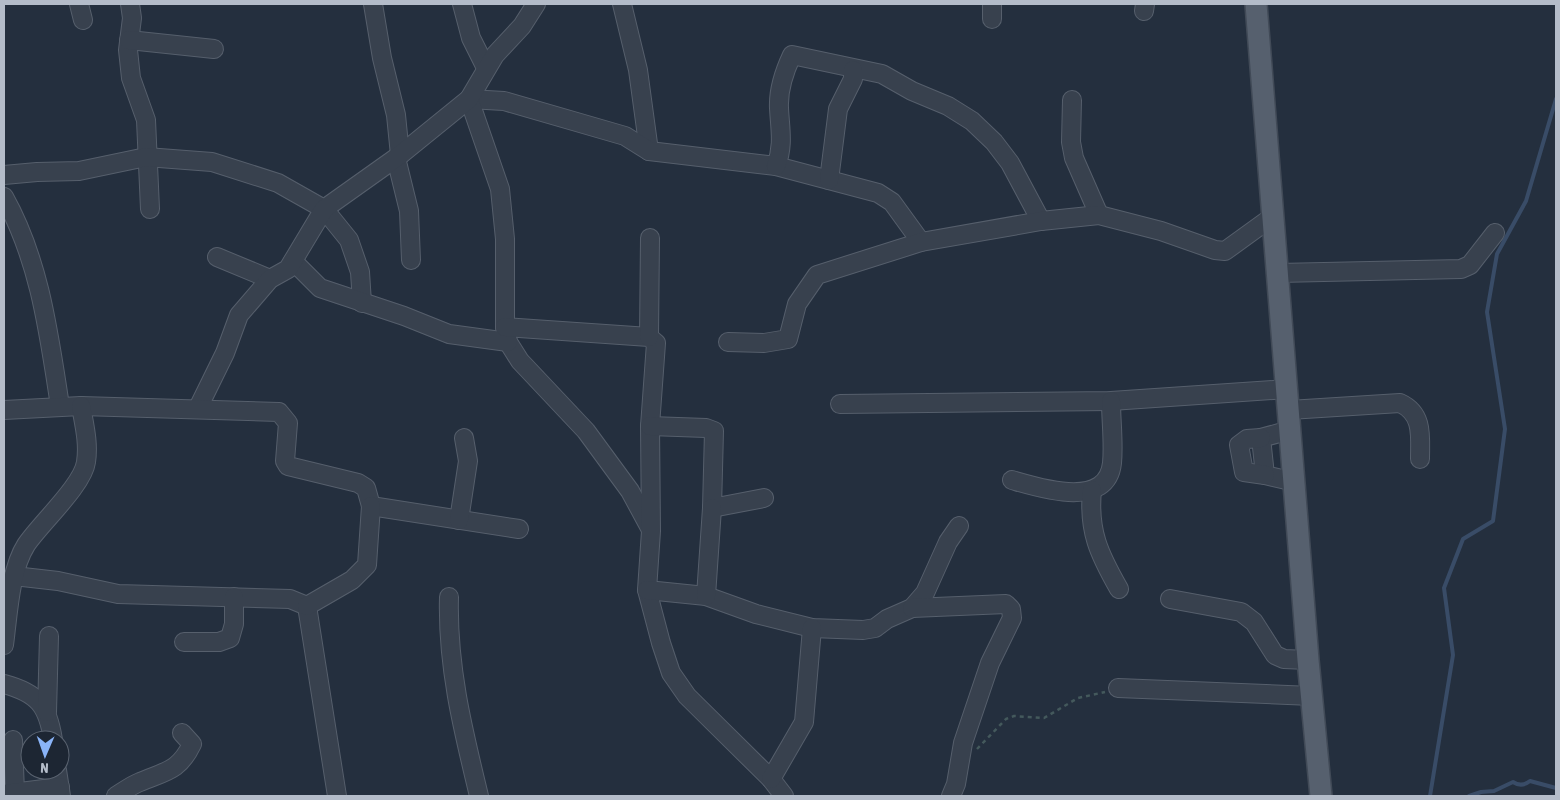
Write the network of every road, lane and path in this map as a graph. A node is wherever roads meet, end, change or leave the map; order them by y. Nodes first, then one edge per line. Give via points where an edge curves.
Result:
1 (130, 4) edge
2 (373, 4) edge
3 (462, 4) edge
4 (536, 4) edge
5 (622, 4) edge
6 (1256, 4) edge
7 (129, 40) junction
8 (214, 48) dead end
9 (486, 68) junction
10 (853, 70) junction
11 (469, 99) junction
12 (1072, 100) dead end
13 (650, 151) junction
14 (146, 157) junction
15 (398, 157) junction
16 (776, 166) junction
17 (4, 176) edge
18 (830, 180) junction
19 (4, 197) edge
20 (150, 209) dead end
21 (324, 209) junction
22 (1099, 215) junction
23 (1272, 217) junction
24 (1041, 221) junction
25 (1496, 233) dead end
26 (650, 238) dead end
27 (921, 242) junction
28 (217, 257) dead end
29 (411, 260) dead end
30 (293, 261) junction
31 (1278, 273) junction
32 (270, 279) junction
33 (362, 303) junction
34 (507, 335) junction
35 (649, 337) junction
36 (728, 342) dead end
37 (1287, 389) junction
38 (1111, 401) junction
39 (840, 404) dead end
40 (60, 406) junction
41 (81, 406) junction
42 (198, 408) junction
43 (4, 410) edge
44 (1290, 420) junction
45 (650, 426) junction
46 (464, 438) dead end
47 (1420, 459) dead end
48 (1012, 480) dead end
49 (1295, 482) junction
50 (1092, 490) junction
51 (764, 498) dead end
52 (370, 506) junction
53 (712, 508) junction
54 (459, 520) junction
55 (959, 526) dead end
56 (519, 529) dead end
57 (652, 531) junction
58 (14, 576) junction
59 (1119, 589) dead end
60 (647, 590) junction
61 (706, 596) junction
62 (234, 597) junction
63 (449, 597) dead end
64 (1170, 599) dead end
65 (307, 606) junction
66 (912, 608) junction
67 (812, 628) junction
68 (49, 636) dead end
69 (184, 642) dead end
70 (4, 645) edge
71 (1308, 660) junction
72 (4, 684) edge
73 (1118, 688) joint
74 (1312, 696) junction
75 (47, 712) junction
76 (51, 730) edge
77 (182, 733) dead end
78 (13, 740) dead end
79 (959, 769) junction
80 (771, 779) junction
81 (60, 784) edge
82 (10, 794) edge
83 (116, 796) edge
84 (337, 796) edge
85 (479, 796) edge
86 (784, 796) edge
87 (951, 796) edge
88 (1321, 796) edge

1 - 7 street
2 - 15 street via 396,115
3 - 9 street via 471,38
4 - 9 street via 522,26
5 - 13 street via 638,70
6 - 23 main road
7 - 8 street
7 - 14 street via 131,78 146,120
9 - 11 street
10 - 16 street via 792,55 780,90 782,127
10 - 18 street via 853,78 838,109
10 - 24 street via 882,74 972,121 1010,163
11 - 13 street via 504,101 625,136
11 - 15 street
11 - 34 street via 500,189 506,239
12 - 22 street via 1074,158
13 - 16 street
14 - 17 street via 79,171
14 - 20 street
14 - 21 street via 212,162 278,183
15 - 21 street
15 - 29 street via 409,211
16 - 18 street
18 - 27 street via 878,193 892,202
19 - 40 street via 15,217 40,292
21 - 30 street
21 - 33 street via 349,240 360,272
22 - 23 street via 1225,251
22 - 24 street
23 - 31 main road
24 - 27 street
25 - 31 street via 1470,265 1461,269
26 - 35 street
27 - 36 street via 817,275 797,304 788,339 764,343
28 - 32 street
30 - 32 street via 288,269
30 - 33 street via 320,288
31 - 37 main road
32 - 42 street via 239,316
33 - 34 street via 449,334
34 - 35 street
34 - 57 street via 536,379 586,431 630,491
35 - 45 street via 656,343 657,350
37 - 38 street
37 - 44 main road
38 - 39 street
38 - 50 street via 1112,465 1106,478
40 - 41 street
40 - 43 street
41 - 42 street
41 - 58 street via 86,434 86,464 78,480 26,546
42 - 52 street via 279,412 288,423 285,461 288,466 358,483 366,488
44 - 47 street via 1400,403 1408,407 1418,420
44 - 49 main road
44 - 49 street via 1261,438 1247,439 1239,444 1244,472
45 - 53 street via 714,431
45 - 57 street
46 - 54 street via 468,461
48 - 50 street via 1049,490
49 - 71 main road
50 - 59 street via 1090,522 1099,553
51 - 53 street
52 - 54 street
52 - 65 street via 367,565 352,580
53 - 61 street
54 - 56 street
55 - 66 street via 948,542 925,593
57 - 60 street
58 - 62 street via 118,594
58 - 70 street
60 - 61 street
60 - 80 street via 671,673 699,710
61 - 67 street via 756,614
62 - 65 street via 290,599
62 - 69 street via 234,624 230,638 219,642
63 - 85 street via 448,634 453,684
64 - 71 street via 1241,612 1254,622 1275,655 1284,659
65 - 84 street
66 - 67 street via 887,619 876,628
66 - 79 street via 1006,604 1012,609 1012,618 990,664 963,743
67 - 80 street via 804,722
68 - 75 street
71 - 74 main road
72 - 75 street via 32,696
73 - 74 street
73 - 79 path via 1078,698 1044,718 1014,716 1006,719
74 - 88 main road
75 - 76 street
77 - 83 street via 192,744 185,759 163,774 139,782
78 - 82 street
79 - 87 street
80 - 86 street
81 - 82 street

